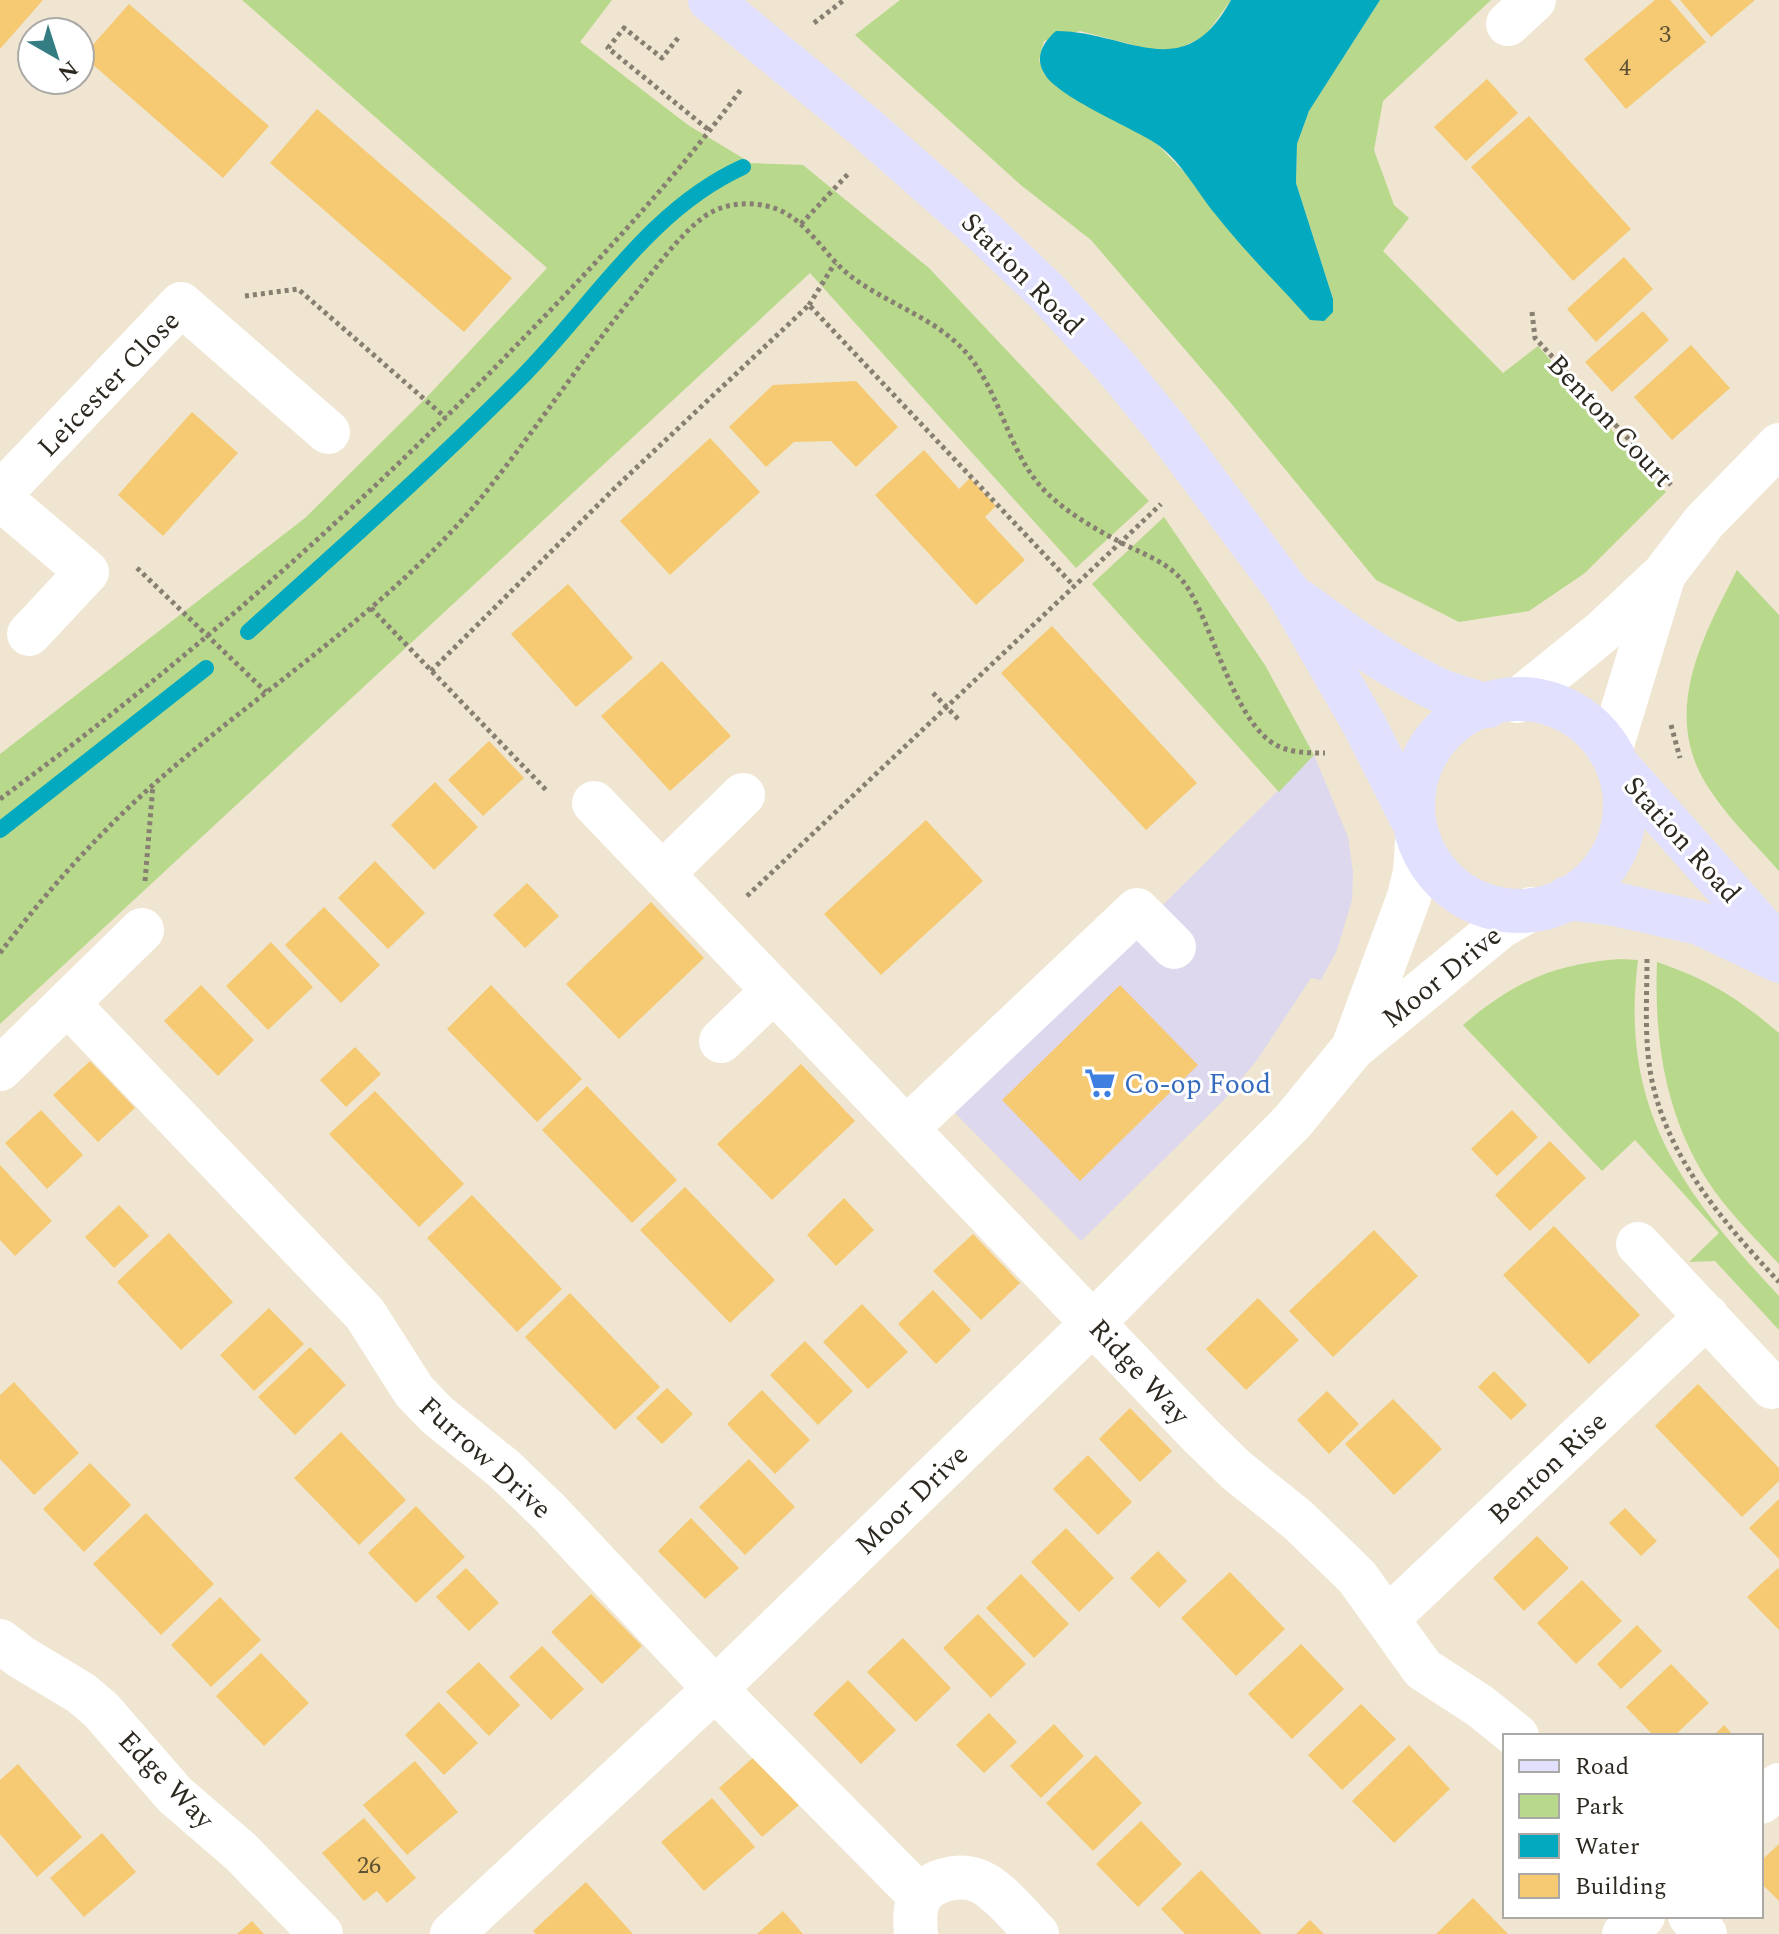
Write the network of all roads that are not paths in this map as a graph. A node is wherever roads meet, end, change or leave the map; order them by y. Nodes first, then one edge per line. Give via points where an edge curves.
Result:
1 (710, 0) edge
2 (328, 432) dead end
3 (1779, 445) edge
4 (0, 496) edge
5 (1664, 574) junction
6 (1288, 592) junction
7 (29, 634) dead end
8 (1502, 703) junction
9 (1614, 757) junction
10 (743, 795) dead end
11 (594, 803) road end
12 (1415, 830) junction
13 (662, 874) junction
14 (1549, 903) junction
15 (142, 930) road end
16 (1174, 947) dead end
17 (1779, 947) edge
18 (1779, 961) edge
19 (773, 991) junction
20 (68, 1004) junction
21 (721, 1041) dead end
22 (1353, 1048) junction
23 (0, 1069) edge
24 (907, 1128) junction
25 (1638, 1244) dead end
26 (1707, 1316) junction
27 (1094, 1322) junction
28 (1772, 1387) dead end
29 (1388, 1618) junction
30 (0, 1641) edge
31 (715, 1689) junction
32 (1515, 1734) edge
33 (1779, 1785) edge
34 (1763, 1800) edge
35 (918, 1915) edge
36 (1641, 1918) edge
37 (1692, 1918) edge
38 (321, 1934) edge
39 (452, 1934) edge
40 (1037, 1934) edge
41 (1624, 1934) edge
42 (1705, 1934) edge

1 - 6 main road, Station Road via 876,138 1047,292 1168,431
2 - 4 street, Leicester Close via 181,304
3 - 5 street via 1704,522
4 - 7 street, Leicester Close via 87,572
5 - 8 street via 1602,632
5 - 9 street
6 - 8 main road, Station Road via 1410,675 1444,692
6 - 12 main road, Station Road via 1365,726
8 - 9 main road via 1544,703 1579,717
8 - 12 main road via 1464,717 1425,753 1411,794
9 - 14 main road via 1625,790 1622,836 1601,873 1585,888
9 - 17 main road, Station Road
10 - 13 street
11 - 13 street, Ridge Way
12 - 14 main road via 1426,861 1462,895 1508,909
12 - 22 street, Moor Drive via 1409,897
13 - 19 street, Ridge Way
14 - 18 main road, Station Road via 1615,904 1699,923
14 - 22 street, Moor Drive via 1500,927
15 - 20 street
16 - 24 street via 1137,910
19 - 21 street
19 - 24 street, Ridge Way
20 - 23 street
20 - 31 street, Furrow Drive via 365,1314 414,1391 550,1513
22 - 27 street, Moor Drive via 1293,1121
24 - 27 street, Ridge Way
25 - 26 street
26 - 28 street
26 - 29 street, Benton Rise
27 - 29 street, Ridge Way via 1236,1470 1357,1577
27 - 31 street, Moor Drive
29 - 32 street, Ridge Way via 1423,1669
30 - 38 street, Edge Way via 101,1710 175,1795 241,1852
31 - 35 street, Furrow Drive
31 - 39 street, Moor Drive
33 - 34 street
35 - 40 street, Furrow Drive via 939,1881 976,1880
36 - 41 street
37 - 42 street

